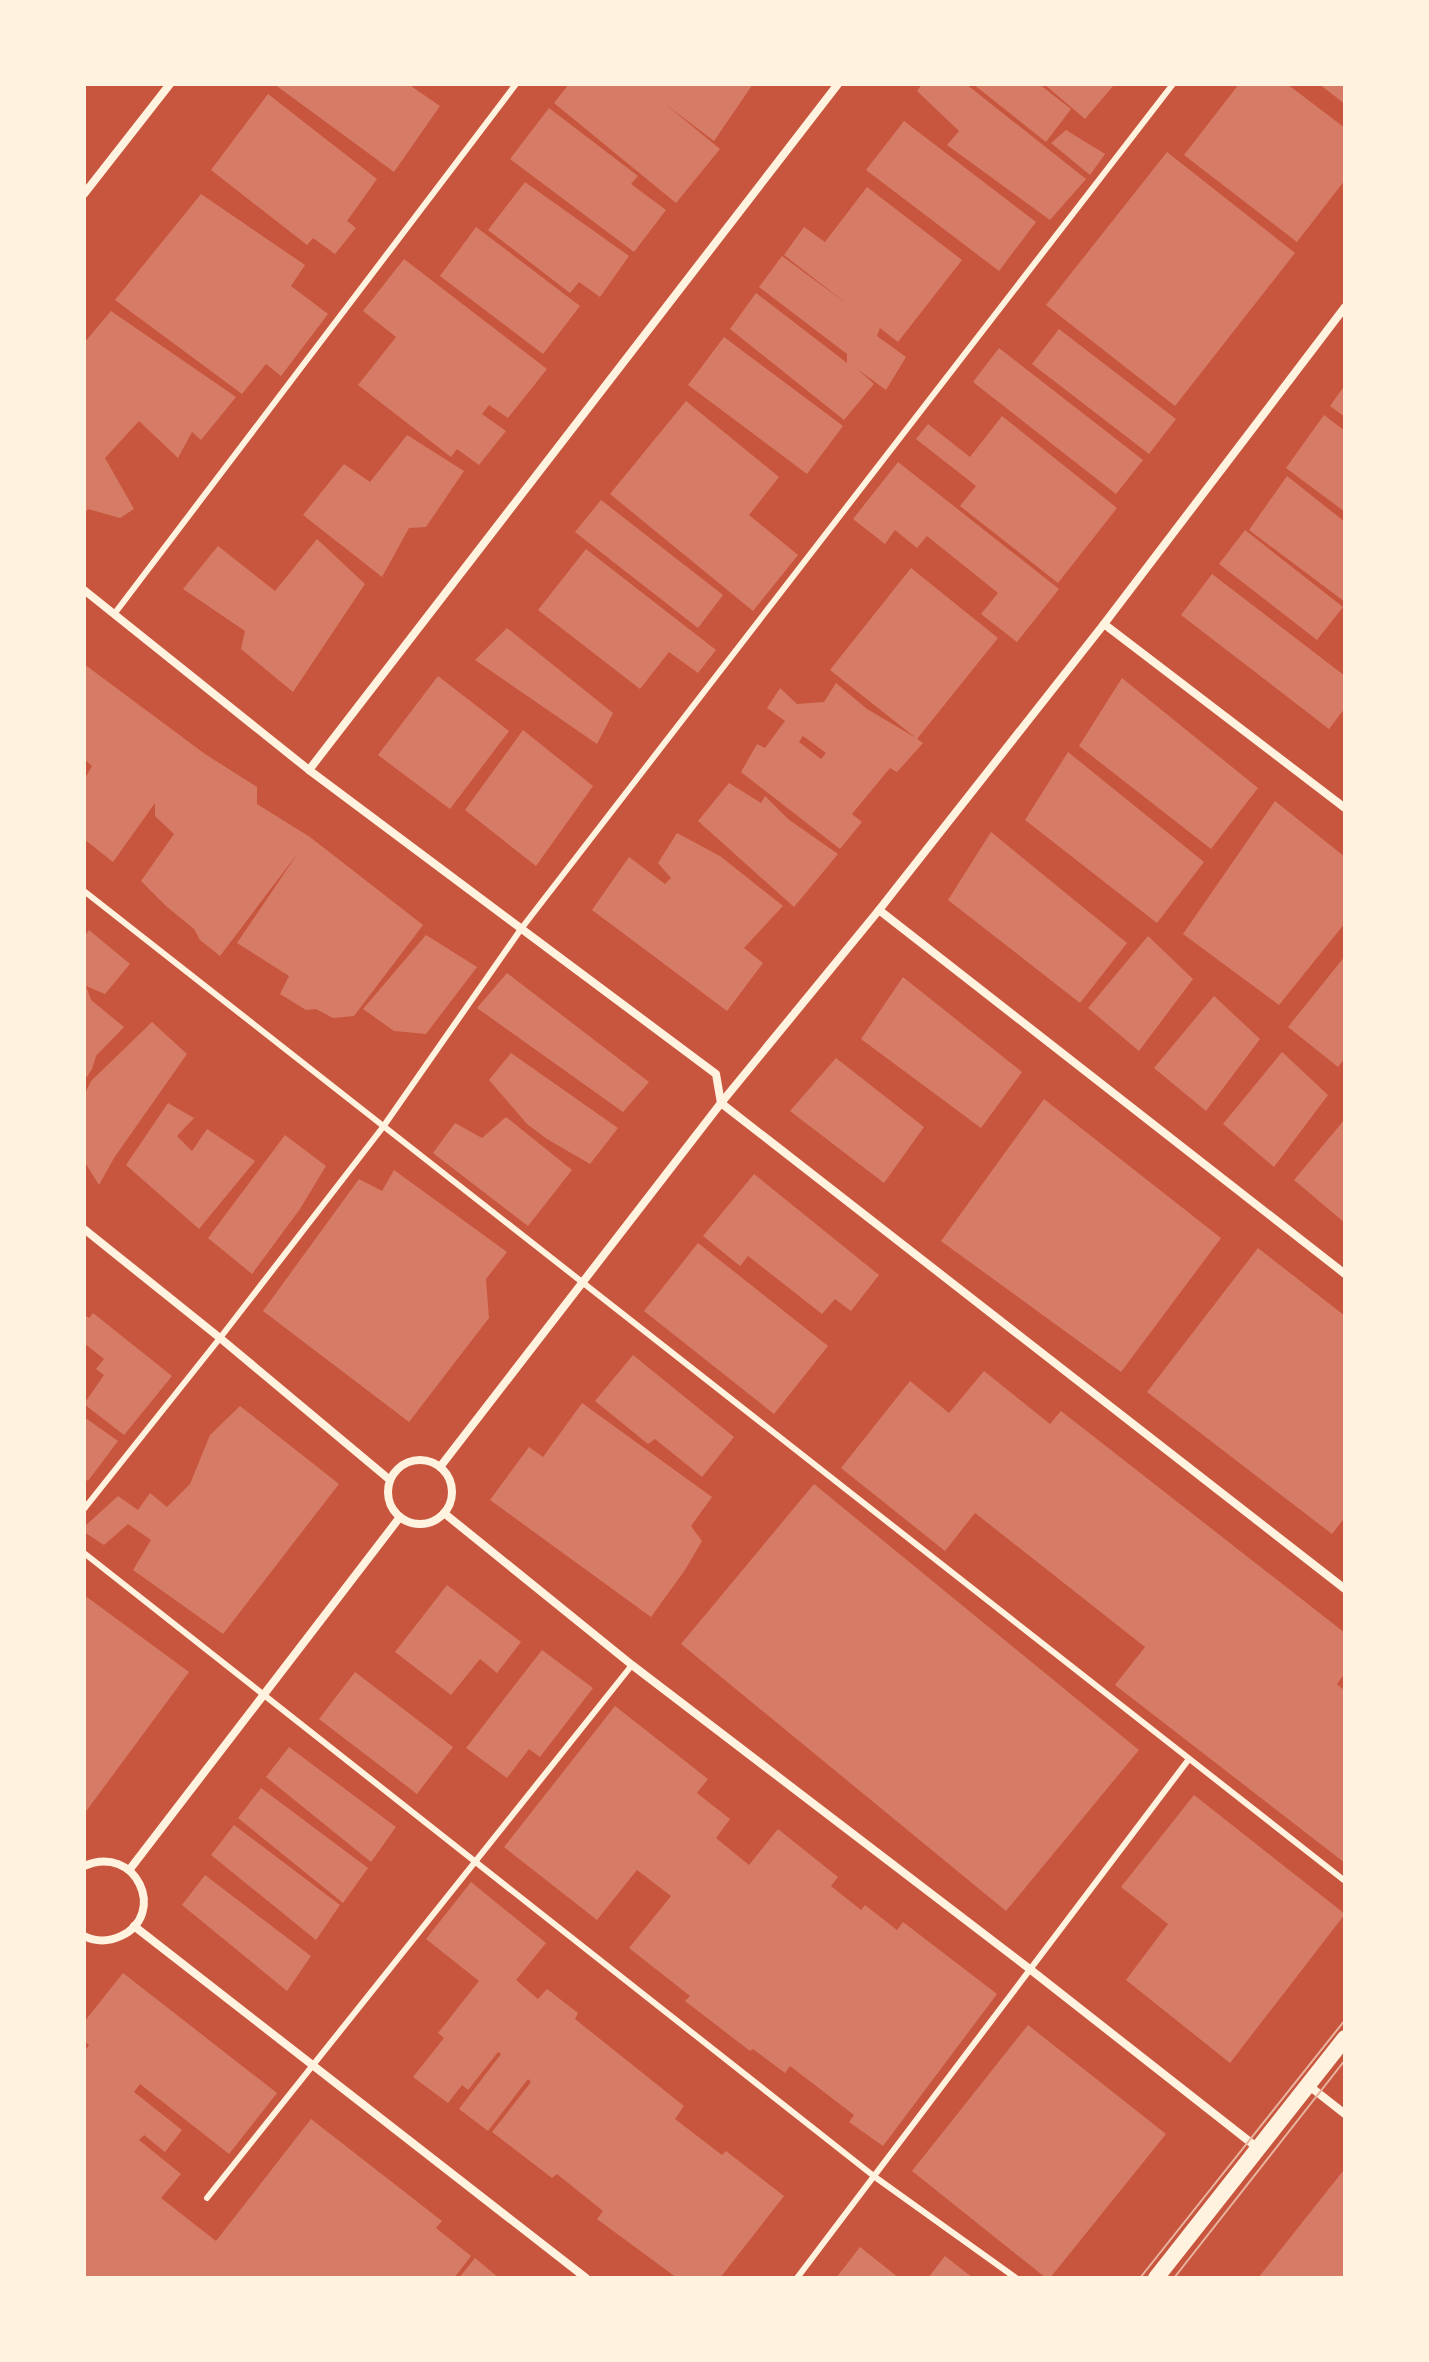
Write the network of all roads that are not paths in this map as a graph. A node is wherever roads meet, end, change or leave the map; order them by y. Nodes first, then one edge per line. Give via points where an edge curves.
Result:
1 (170, 84) edge
2 (516, 84) edge
3 (838, 84) edge
4 (1173, 84) edge
5 (84, 194) edge
6 (1345, 307) edge
7 (84, 590) edge
8 (115, 613) junction
9 (1104, 624) junction
10 (309, 770) junction
11 (1345, 808) edge
12 (84, 891) edge
13 (879, 910) junction
14 (521, 929) junction
15 (721, 1103) junction
16 (383, 1127) junction
17 (84, 1229) edge
18 (1345, 1274) edge
19 (581, 1281) junction
20 (220, 1338) junction
21 (440, 1467) junction
22 (390, 1480) junction
23 (84, 1509) edge
24 (444, 1513) junction
25 (400, 1517) junction
26 (84, 1553) edge
27 (1345, 1589) edge
28 (632, 1665) junction
29 (263, 1696) junction
30 (1189, 1759) junction
31 (476, 1862) junction
32 (84, 1866) edge
33 (130, 1869) junction
34 (1345, 1881) edge
35 (134, 1926) junction
36 (84, 1936) edge
37 (1031, 1970) junction
38 (1345, 2038) edge
39 (312, 2065) junction
40 (1308, 2085) junction
41 (1345, 2114) edge
42 (1259, 2149) junction
43 (875, 2177) junction
44 (207, 2198) dead end
45 (586, 2278) edge
46 (797, 2278) edge
47 (1016, 2278) edge
48 (1156, 2278) edge

1 - 5 street
2 - 8 lane
3 - 10 street
4 - 14 lane
6 - 9 street
7 - 8 street
8 - 10 street
9 - 11 street
9 - 13 street
10 - 14 street
12 - 16 lane
13 - 15 street
13 - 18 street
14 - 15 street via 716,1074
14 - 16 lane
15 - 19 street
15 - 27 street
16 - 19 lane
16 - 20 lane
17 - 20 street
19 - 21 street
19 - 30 lane
20 - 22 street
20 - 23 lane
21 - 22 street via 411,1461
21 - 24 street via 450,1484
22 - 25 street via 388,1500
24 - 25 street via 418,1524
24 - 28 street
25 - 29 street
26 - 29 lane
28 - 31 lane
28 - 37 street
29 - 31 lane
29 - 33 street
30 - 34 lane
30 - 37 lane
31 - 39 lane
31 - 43 lane
32 - 33 street via 107,1860
33 - 35 street via 143,1892 141,1916
35 - 36 street via 115,1939
35 - 39 street
37 - 42 street
37 - 43 lane
38 - 40 main road
39 - 44 lane
39 - 45 street
40 - 41 street
40 - 42 main road
42 - 48 main road
43 - 46 lane
43 - 47 lane

